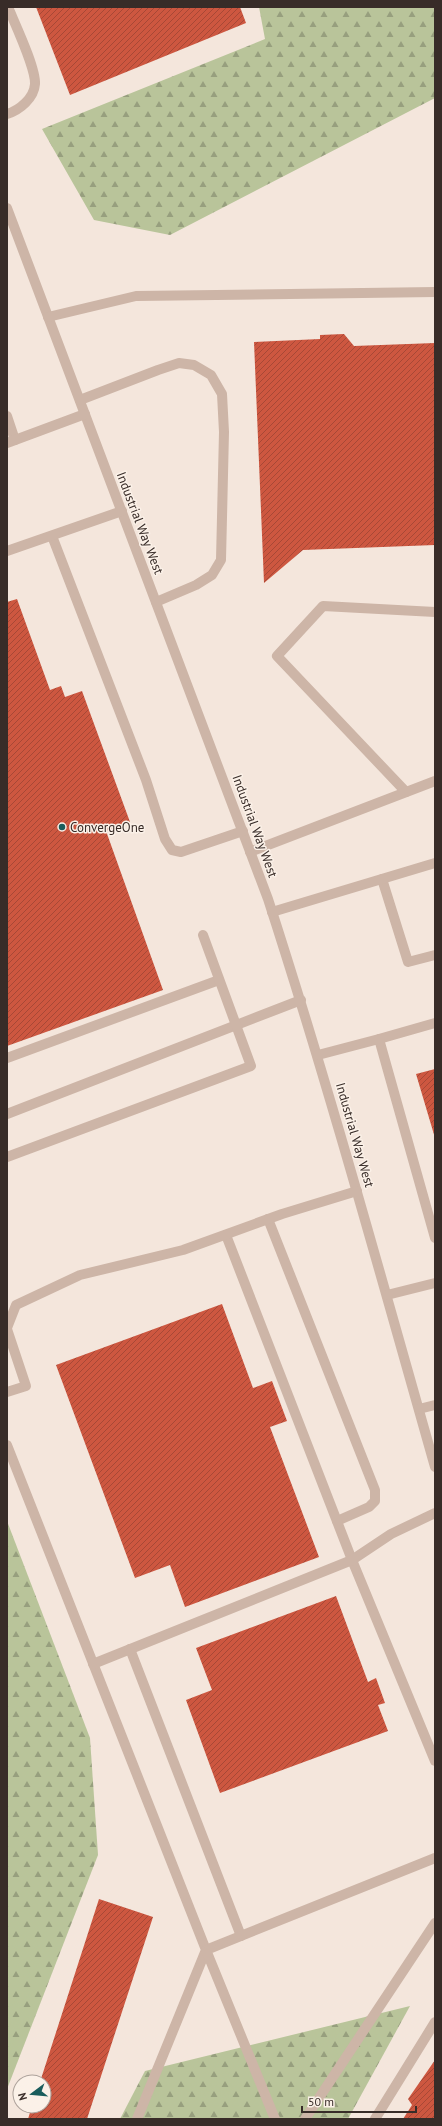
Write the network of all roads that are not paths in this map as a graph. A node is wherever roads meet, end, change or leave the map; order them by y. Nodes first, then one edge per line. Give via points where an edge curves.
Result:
1 (8, 7) edge
2 (7, 114) edge
3 (7, 208) edge
4 (10, 225) edge
5 (435, 292) edge
6 (48, 317) junction
7 (80, 400) junction
8 (85, 414) junction
9 (7, 416) edge
10 (11, 442) edge
11 (122, 511) junction
12 (52, 536) junction
13 (7, 552) edge
14 (156, 602) junction
15 (435, 612) edge
16 (435, 781) edge
17 (406, 792) junction
18 (243, 831) junction
19 (250, 852) junction
20 (435, 863) edge
21 (382, 879) junction
22 (272, 912) junction
23 (202, 935) dead end
24 (435, 955) edge
25 (219, 980) junction
26 (301, 1000) junction
27 (435, 1023) edge
28 (236, 1025) junction
29 (379, 1039) junction
30 (318, 1055) junction
31 (7, 1058) edge
32 (7, 1114) edge
33 (7, 1157) edge
34 (357, 1191) junction
35 (268, 1220) junction
36 (226, 1234) junction
37 (435, 1238) edge
38 (435, 1282) edge
39 (387, 1295) junction
40 (7, 1329) edge
41 (7, 1392) edge
42 (435, 1405) edge
43 (419, 1409) junction
44 (7, 1445) edge
45 (435, 1467) edge
46 (435, 1513) edge
47 (337, 1521) junction
48 (352, 1560) junction
49 (130, 1649) junction
50 (93, 1664) junction
51 (435, 1762) edge
52 (435, 1858) edge
53 (435, 1922) edge
54 (241, 1936) junction
55 (206, 1950) junction
56 (435, 2022) edge
57 (137, 2119) edge
58 (275, 2119) edge
59 (305, 2119) edge
60 (375, 2119) edge

1 - 2 street via 33,71 35,83 32,94 17,111
3 - 4 street, Industrial Way West
4 - 6 street, Industrial Way West
5 - 6 street via 136,296
6 - 7 street, Industrial Way West
7 - 8 street, Industrial Way West
7 - 14 street via 179,363 194,365 211,375 222,394 224,432 221,560 212,575 196,585
8 - 10 street
8 - 11 street, Industrial Way West
9 - 10 street
11 - 12 street
11 - 14 street, Industrial Way West
12 - 13 street
12 - 18 street via 172,850 180,852
14 - 18 street, Industrial Way West
15 - 17 street via 323,606 277,656
16 - 17 street
17 - 19 street
18 - 19 street, Industrial Way West
19 - 22 street, Industrial Way West
20 - 21 street
21 - 22 street
21 - 24 street via 408,962
22 - 26 street, Industrial Way West
23 - 25 street
25 - 28 street
25 - 31 street
26 - 28 street
26 - 30 street, Industrial Way West
27 - 29 street
28 - 32 street
28 - 33 street via 251,1066
29 - 30 street
29 - 37 street
30 - 34 street, Industrial Way West
34 - 35 street
34 - 39 street, Industrial Way West
35 - 36 street
35 - 47 street via 375,1490 375,1501 369,1506
36 - 40 street via 183,1250 80,1275 16,1305
36 - 47 street
38 - 39 street
39 - 43 street, Industrial Way West
40 - 41 street via 26,1386
42 - 43 street
43 - 45 street, Industrial Way West
44 - 50 street
46 - 48 street via 391,1534
47 - 48 street
48 - 49 street
48 - 51 street
49 - 50 street
49 - 54 street
50 - 55 street
52 - 54 street
53 - 59 street
54 - 55 street
55 - 57 street
55 - 58 street
56 - 60 street

